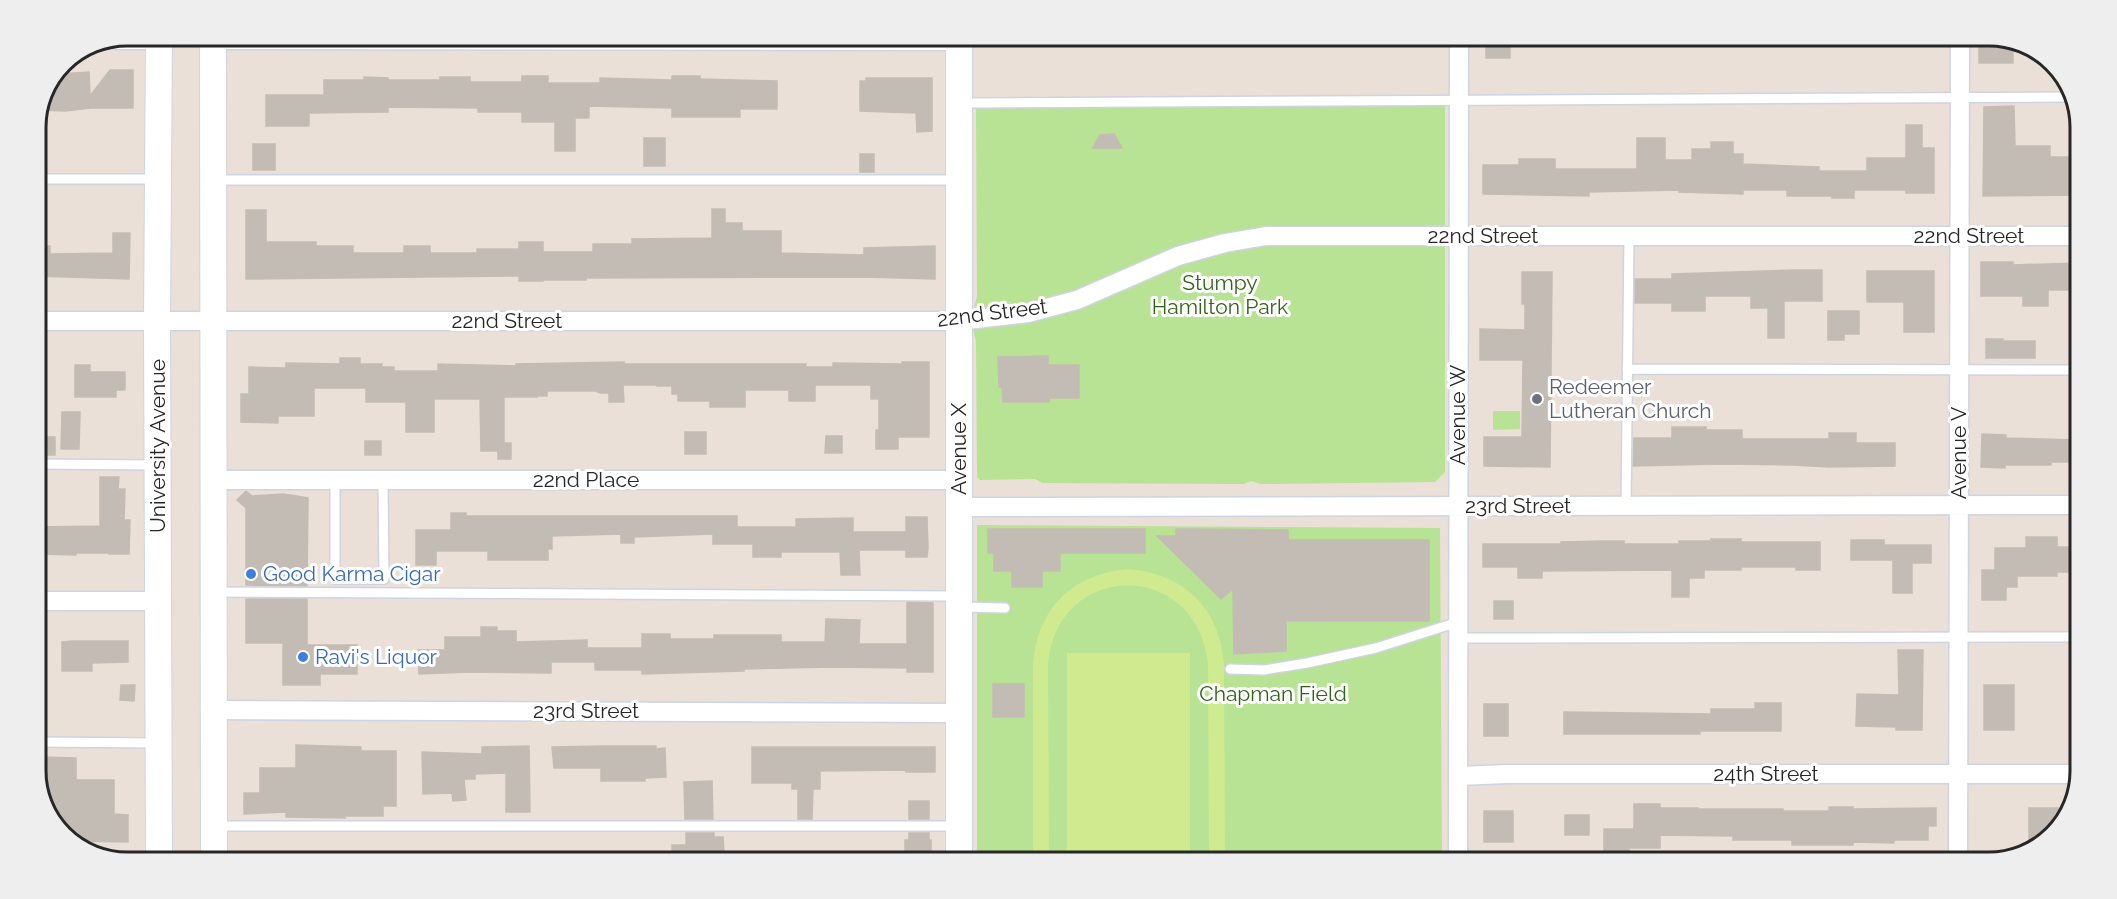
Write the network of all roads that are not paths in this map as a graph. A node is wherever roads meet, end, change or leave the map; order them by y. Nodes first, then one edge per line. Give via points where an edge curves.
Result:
1 (159, 47) edge
2 (213, 47) edge
3 (959, 47) edge
4 (1459, 47) edge
5 (1960, 47) edge
6 (1960, 98) junction
7 (2065, 98) edge
8 (1459, 100) junction
9 (959, 103) junction
10 (47, 179) edge
11 (158, 179) junction
12 (213, 180) junction
13 (959, 180) junction
14 (1459, 236) junction
15 (1629, 236) junction
16 (1960, 236) junction
17 (2070, 236) edge
18 (47, 321) edge
19 (157, 321) junction
20 (214, 321) junction
21 (959, 321) junction
22 (1627, 369) junction
23 (1959, 369) junction
24 (2070, 370) edge
25 (47, 464) edge
26 (158, 465) junction
27 (213, 480) junction
28 (335, 480) junction
29 (383, 480) junction
30 (958, 480) junction
31 (1959, 505) junction
32 (2070, 505) edge
33 (1458, 506) junction
34 (1626, 506) junction
35 (958, 507) junction
36 (213, 592) junction
37 (47, 601) edge
38 (159, 601) junction
39 (959, 602) junction
40 (1005, 608) dead end
41 (1458, 630) junction
42 (1959, 636) junction
43 (2070, 637) edge
44 (1230, 669) dead end
45 (213, 710) junction
46 (959, 713) junction
47 (47, 742) edge
48 (159, 743) junction
49 (1958, 774) junction
50 (2070, 774) edge
51 (1458, 776) junction
52 (214, 826) junction
53 (959, 826) junction
54 (159, 852) edge
55 (214, 852) edge
56 (959, 852) edge
57 (1458, 852) edge
58 (1958, 852) edge

1 - 11 main road, University Avenue
2 - 12 main road
3 - 9 main road, Avenue X
4 - 8 street, Avenue W
5 - 6 street, Avenue V
6 - 7 lane
6 - 8 lane
6 - 16 street, Avenue V
8 - 9 lane
8 - 14 street, Avenue W
9 - 13 main road, Avenue X
10 - 11 lane
11 - 19 main road, University Avenue
12 - 13 lane
12 - 20 main road
13 - 21 main road, Avenue X
14 - 15 street, 22nd Street
14 - 21 street, 22nd Street via 1266,236 1178,256 1077,300 1028,313
14 - 33 street, Avenue W
15 - 16 street, 22nd Street
15 - 22 lane
16 - 17 street, 22nd Street
16 - 23 street, Avenue V
18 - 19 street, 22nd Street
19 - 20 street, 22nd Street
19 - 26 main road, University Avenue
20 - 21 street, 22nd Street
20 - 27 main road
21 - 30 main road, Avenue X
22 - 23 lane
22 - 34 lane
23 - 24 lane
23 - 31 street, Avenue V
25 - 26 lane
26 - 38 main road, University Avenue
27 - 28 street, 22nd Place
27 - 36 main road
28 - 29 street, 22nd Place
28 - 29 lane via 335,579 384,579
29 - 30 street, 22nd Place
30 - 35 main road, Avenue X
31 - 32 street, 23rd Street
31 - 34 street, 23rd Street
31 - 42 street, Avenue V
33 - 34 street, 23rd Street
33 - 35 street, 23rd Street
33 - 41 street, Avenue W
35 - 39 main road, Avenue X
36 - 39 lane
36 - 45 main road
37 - 38 street
38 - 48 main road, University Avenue
39 - 40 lane
39 - 46 main road, Avenue X
41 - 42 lane
41 - 44 lane via 1307,663 1264,670
41 - 51 street, Avenue W
42 - 43 lane
42 - 49 street, Avenue V
45 - 46 street, 23rd Street
45 - 52 main road
46 - 53 main road, Avenue X
47 - 48 lane
48 - 54 main road, University Avenue
49 - 50 street, 24th Street
49 - 51 street, 24th Street
49 - 58 street, Avenue V
51 - 57 street, Avenue W
52 - 53 lane
52 - 55 main road
53 - 56 main road, Avenue X

